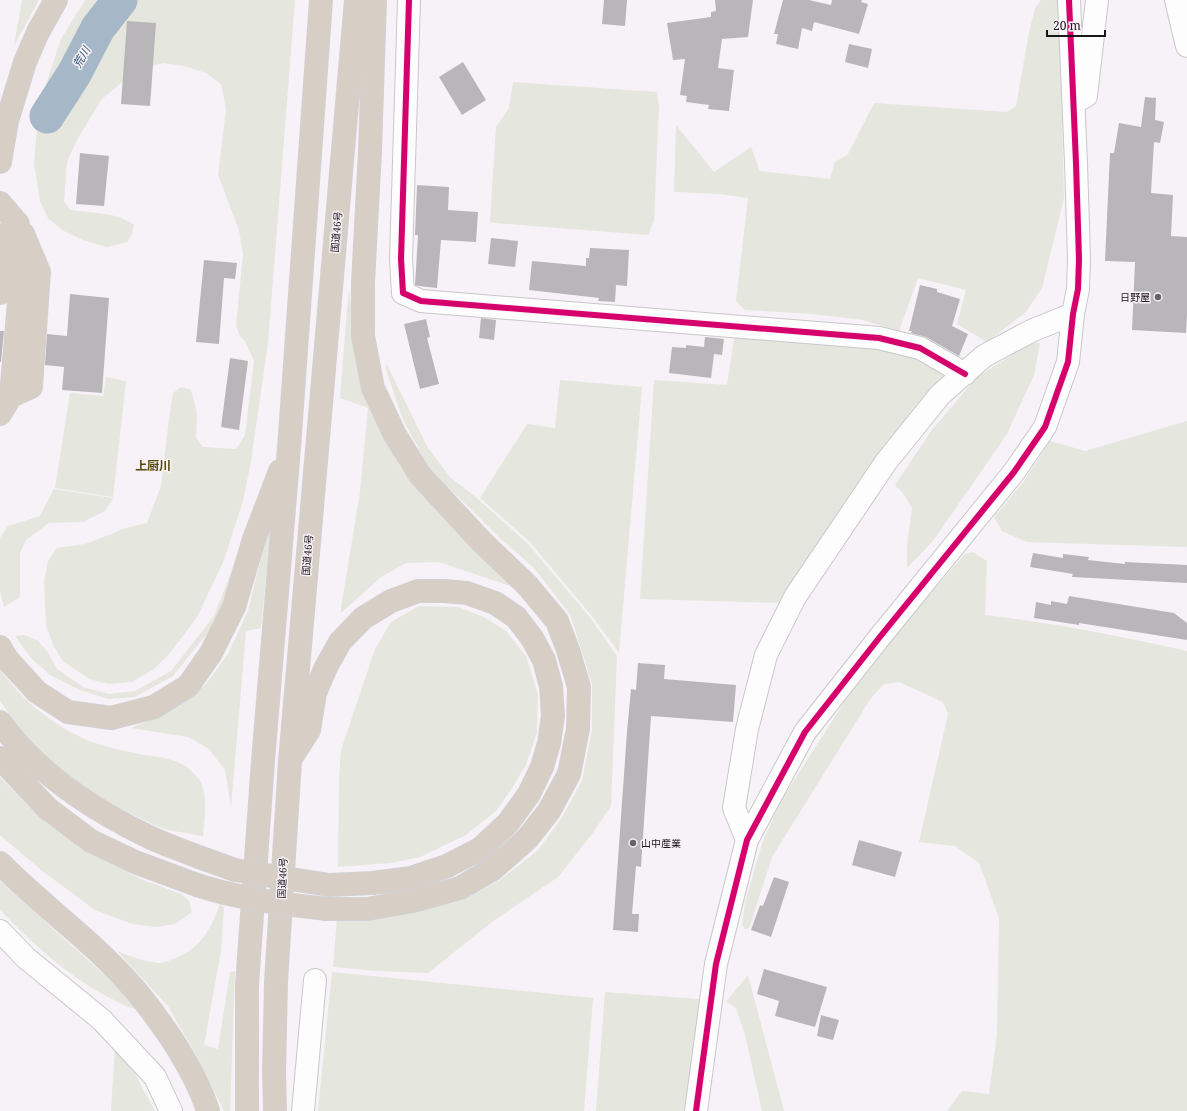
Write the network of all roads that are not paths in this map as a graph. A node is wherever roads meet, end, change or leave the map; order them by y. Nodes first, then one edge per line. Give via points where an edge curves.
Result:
1 (56, 0) edge
2 (321, 0) edge
3 (356, 0) edge
4 (375, 0) edge
5 (409, 0) edge
6 (1069, 0) edge
7 (1097, 0) edge
8 (1176, 0) edge
9 (1187, 46) edge
10 (1074, 102) junction
11 (0, 162) edge
12 (0, 203) edge
13 (0, 235) edge
14 (0, 293) edge
15 (1073, 314) junction
16 (965, 374) junction
17 (0, 414) edge
18 (289, 448) junction
19 (0, 647) edge
20 (0, 722) edge
21 (0, 758) edge
22 (290, 761) junction
23 (747, 840) junction
24 (0, 863) edge
25 (0, 931) edge
26 (8, 946) edge
27 (315, 980) dead end
28 (171, 1111) edge
29 (208, 1111) edge
30 (247, 1111) edge
31 (275, 1111) edge
32 (303, 1111) edge
33 (696, 1111) edge

1 - 11 highway via 25,62 7,121
2 - 18 highway
3 - 22 highway, 国道46号
4 - 21 highway, bridge via 363,283 363,336 373,388 395,435 420,475 481,541 527,585 557,621 579,687 578,729 569,774 549,811 527,839 493,868 460,888 413,901 367,909 327,909 266,902 220,892 136,862 91,841 47,808
5 - 16 street via 402,292 421,301 878,338 920,348
6 - 10 street
7 - 10 street via 1086,96
8 - 9 street
10 - 15 street via 1079,258 1078,289
12 - 17 highway via 18,224 20,290 11,396
13 - 14 highway via 5,259
15 - 16 street via 1031,331 984,356
15 - 23 street via 1068,362 1044,427 1014,472 805,732
16 - 23 street via 940,396 886,462 796,597 766,655 746,729 734,808
18 - 19 highway via 254,539 234,607 211,654 188,686 154,707 112,718 68,712 37,692 7,659
18 - 30 highway via 247,985
20 - 22 highway, bridge via 14,741 39,766 71,792 146,836 235,870 329,885 373,883 411,878 446,866 480,850 508,823 529,794 542,767 549,743 553,716 551,686 544,660 516,617 495,603 467,592 418,591 391,601 363,618 340,642 315,693 309,730
22 - 31 highway, 国道46号 via 276,982
23 - 33 street via 716,964
24 - 29 highway via 129,983 186,1060
25 - 26 street
26 - 28 street via 102,1020 155,1077
27 - 32 street

